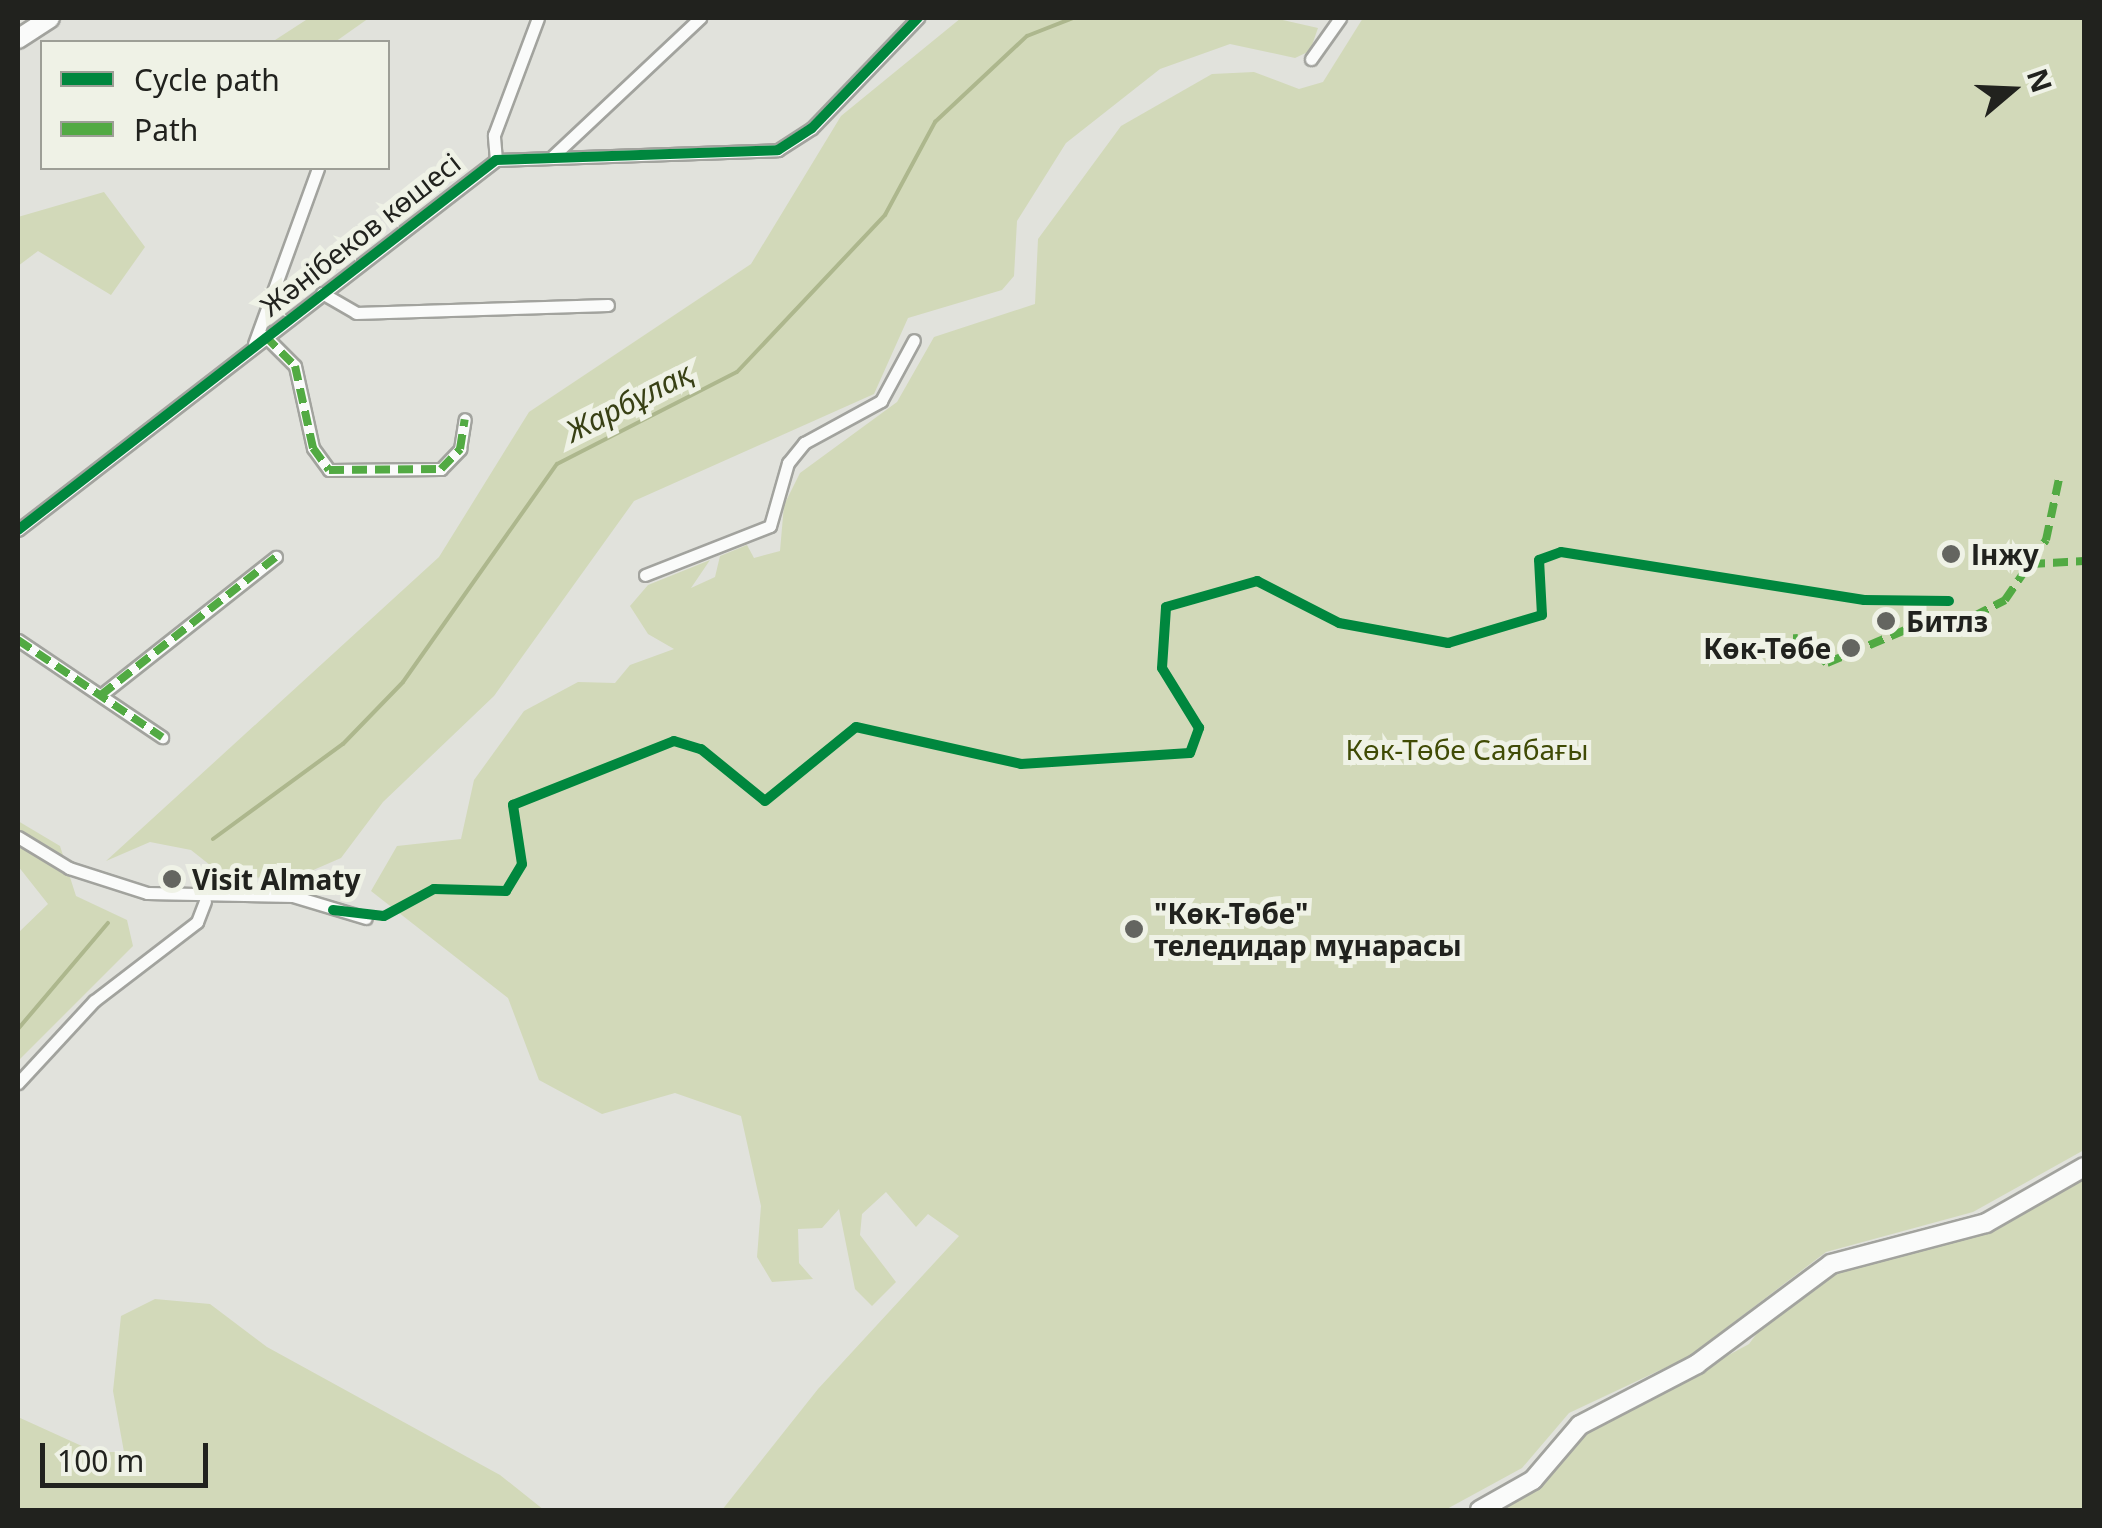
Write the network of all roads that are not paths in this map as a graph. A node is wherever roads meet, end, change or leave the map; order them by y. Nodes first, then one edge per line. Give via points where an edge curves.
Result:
1 (50, 18) edge
2 (538, 18) edge
3 (700, 18) edge
4 (918, 18) edge
5 (1340, 18) edge
6 (18, 39) edge
7 (1311, 59) dead end
8 (553, 156) junction
9 (496, 160) junction
10 (317, 170) edge
11 (322, 293) junction
12 (608, 305) dead end
13 (259, 340) junction
14 (914, 340) dead end
15 (466, 419) dead end
16 (18, 530) edge
17 (276, 556) dead end
18 (645, 576) dead end
19 (18, 640) edge
20 (101, 695) junction
21 (162, 737) dead end
22 (18, 837) edge
23 (205, 901) junction
24 (366, 918) dead end
25 (18, 1083) edge
26 (2084, 1167) edge
27 (1480, 1510) edge

1 - 6 street
2 - 9 street via 494,135
3 - 8 street
4 - 8 street, Жәнібеков көшесі via 812,128 778,150
5 - 7 street
8 - 9 street, Жәнібеков көшесі
9 - 11 street, Жәнібеков көшесі
10 - 13 street, Жәнібеков көшесі
11 - 12 street via 356,313
11 - 13 street, Жәнібеков көшесі
13 - 15 street via 295,366 313,448 329,470 441,468 460,449
13 - 16 street, Жәнібеков көшесі
14 - 18 street via 882,400 814,436 788,464 770,526
17 - 20 street
19 - 20 street
20 - 21 street
22 - 23 street via 94,878
23 - 24 street via 292,896
23 - 25 street via 197,922 94,1000
26 - 27 street via 1986,1222 1832,1264 1697,1364 1580,1425 1533,1480

